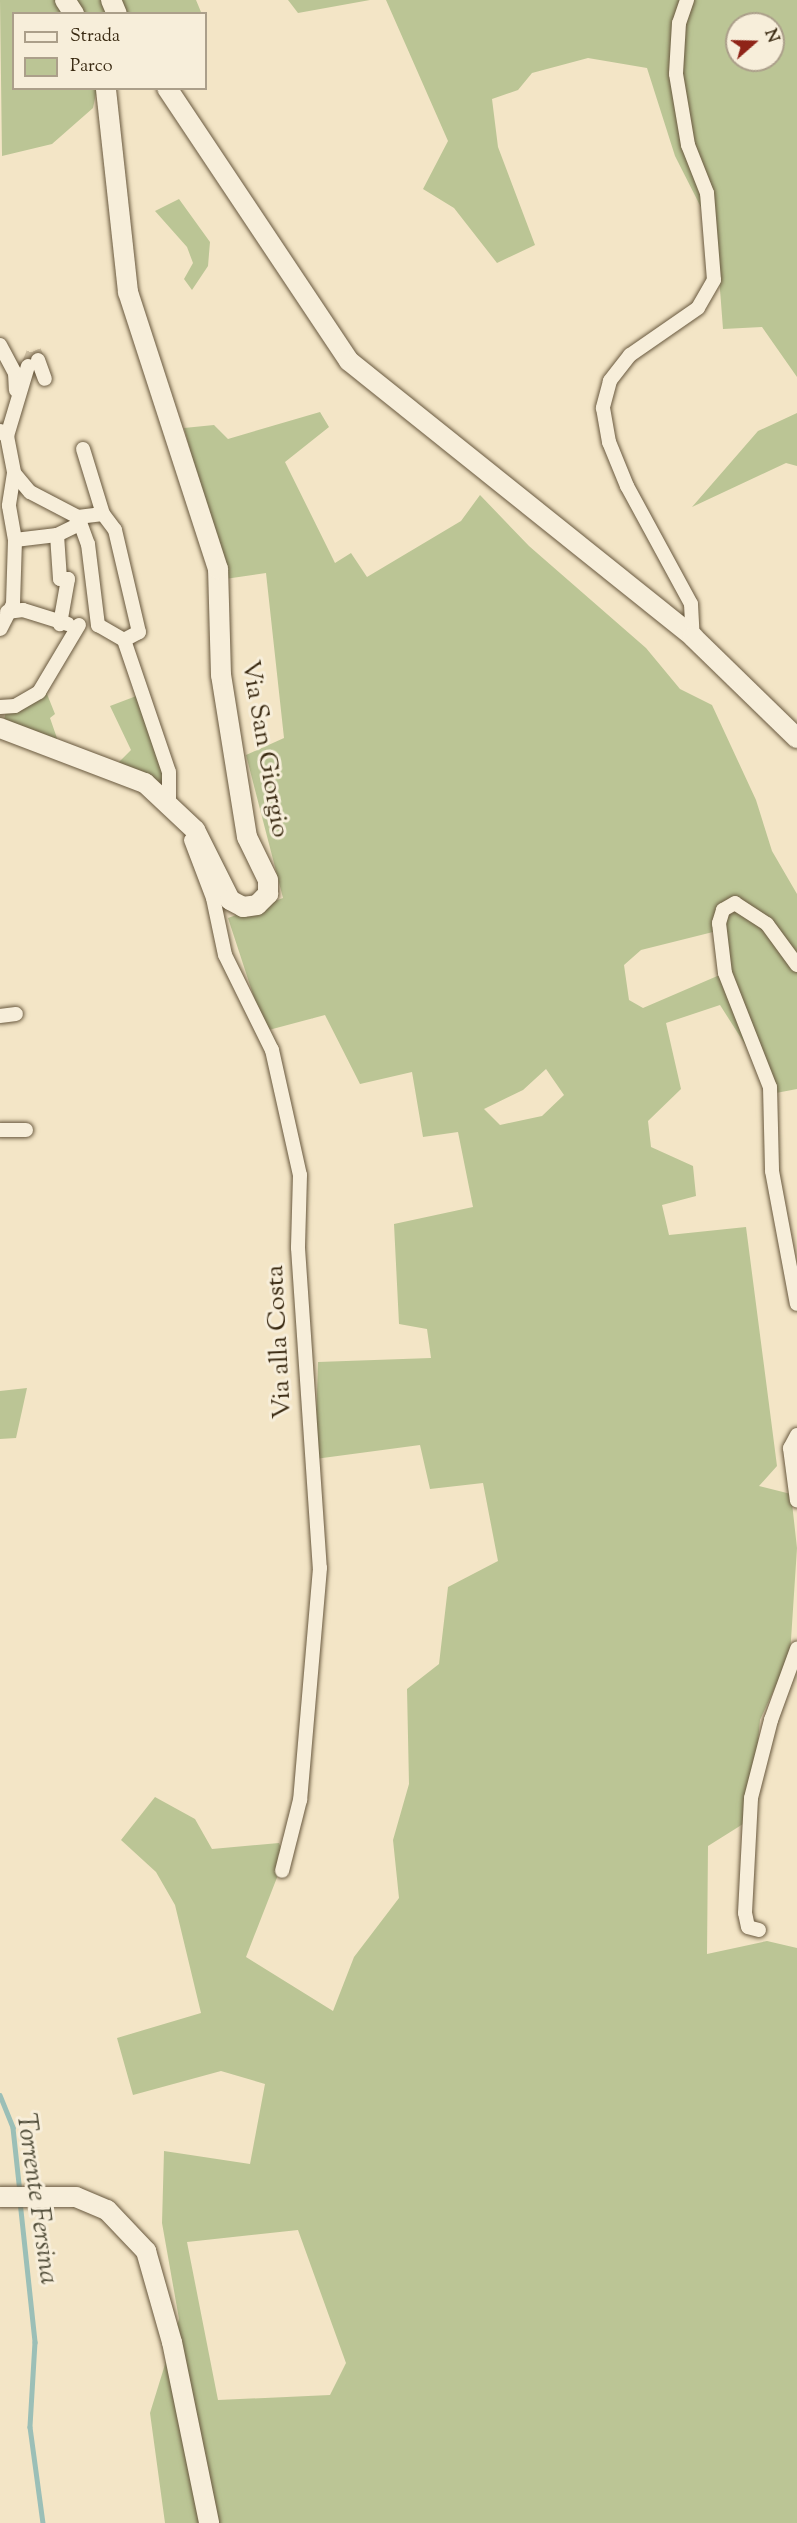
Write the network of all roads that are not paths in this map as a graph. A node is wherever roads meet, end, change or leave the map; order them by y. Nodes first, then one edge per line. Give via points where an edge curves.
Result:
1 (687, 0) edge
2 (106, 90) edge
3 (168, 90) edge
4 (0, 345) edge
5 (45, 379) dead end
6 (16, 397) junction
7 (4, 434) edge
8 (83, 450) dead end
9 (9, 467) edge
10 (103, 514) junction
11 (79, 520) junction
12 (57, 535) junction
13 (15, 540) junction
14 (3, 611) edge
15 (60, 624) junction
16 (98, 625) junction
17 (79, 626) junction
18 (0, 629) edge
19 (693, 637) junction
20 (124, 640) junction
21 (0, 707) edge
22 (0, 728) edge
23 (797, 738) edge
24 (170, 802) junction
25 (195, 830) junction
26 (797, 965) edge
27 (16, 1014) dead end
28 (0, 1016) edge
29 (0, 1130) edge
30 (26, 1130) dead end
31 (797, 1304) edge
32 (797, 1435) edge
33 (797, 1501) edge
34 (797, 1649) edge
35 (282, 1871) dead end
36 (759, 1930) dead end
37 (0, 2197) edge
38 (208, 2523) edge

1 - 19 street via 679,23 676,74 688,145 707,193 714,280 698,308 630,355 610,381 603,408 609,442 627,486 691,604
2 - 25 street, Via San Giorgio via 128,291 218,569 220,675 247,837 268,880 267,894 257,905 243,907 230,900
3 - 19 street via 349,361
4 - 6 street via 15,373
5 - 6 street via 33,363
6 - 7 street
7 - 9 street
8 - 10 street
9 - 11 street via 30,492
9 - 13 street via 9,506
10 - 11 street
10 - 20 street via 115,531 139,632
11 - 12 street
11 - 16 street
12 - 13 street
12 - 15 street via 60,579 68,579
13 - 14 street via 13,604
14 - 15 street via 23,610
14 - 18 street
15 - 17 street
16 - 17 street
16 - 20 street
17 - 21 street via 39,692 15,706
19 - 23 street
20 - 24 street via 169,772
22 - 24 street, Via San Giorgio via 145,783
24 - 25 street, Via San Giorgio
25 - 35 street, Via alla Costa via 189,835 213,898 225,955 272,1050 300,1175 298,1248 320,1568 300,1800
26 - 31 street via 767,924 735,903 723,910 718,923 725,973 770,1087 772,1172
27 - 28 street
29 - 30 street
32 - 33 street via 790,1448
34 - 36 street via 771,1720 751,1798 745,1913 748,1928
37 - 38 street via 65,2195 107,2210 128,2228 157,2276

